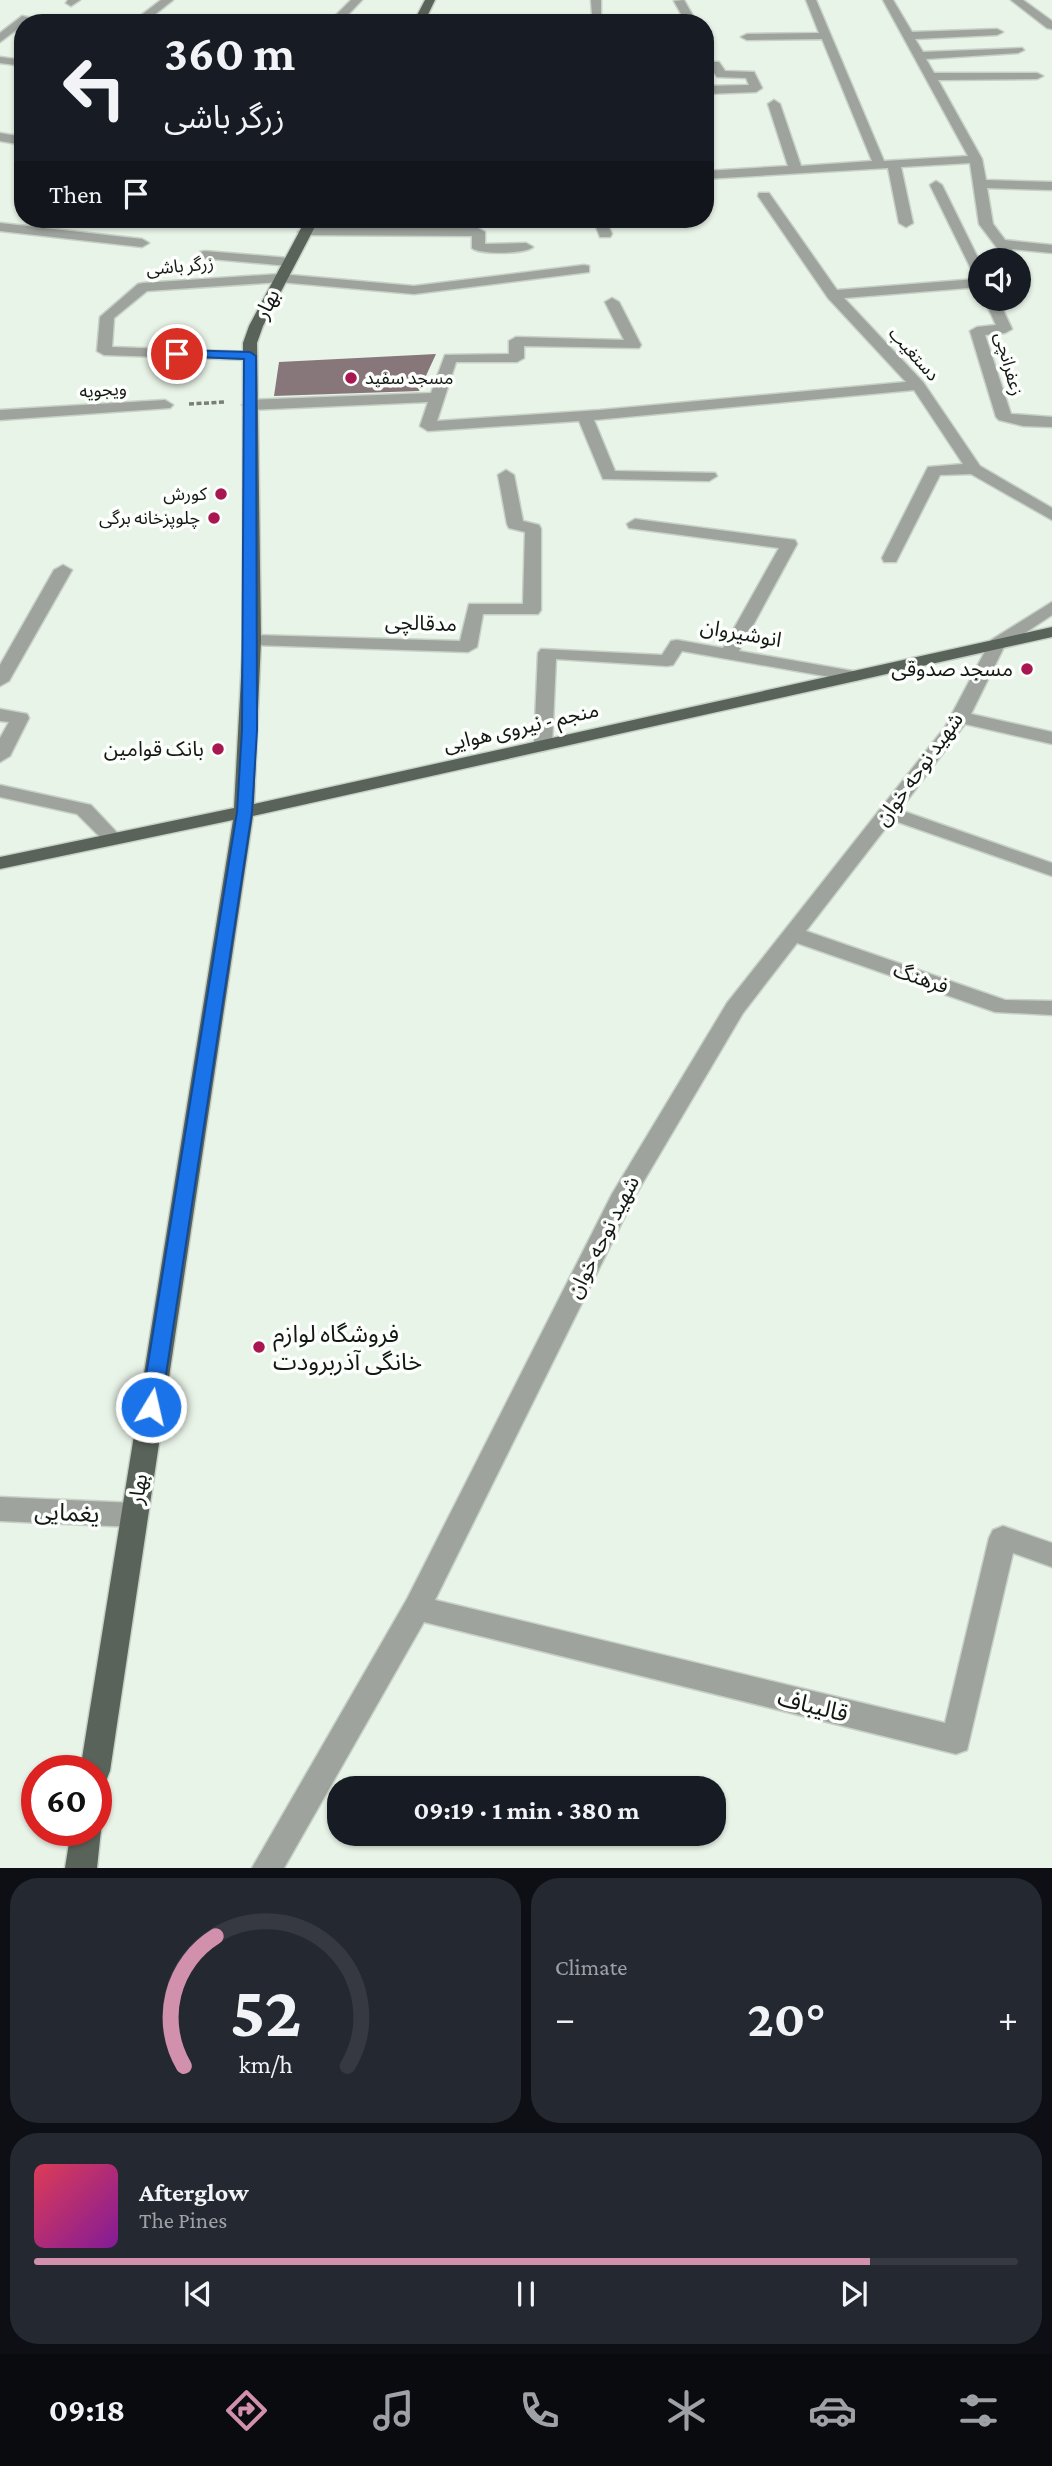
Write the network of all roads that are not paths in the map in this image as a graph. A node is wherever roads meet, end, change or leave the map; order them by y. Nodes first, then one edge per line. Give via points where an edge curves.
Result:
1 (168, 0) edge
2 (357, 0) edge
3 (596, 0) edge
4 (679, 0) edge
5 (693, 0) edge
6 (811, 0) edge
7 (904, 0) edge
8 (1016, 0) edge
9 (889, 1) edge
10 (149, 14) edge
11 (342, 14) edge
12 (597, 14) dead end
13 (0, 26) edge
14 (1051, 26) edge
15 (14, 28) joint
16 (997, 32) dead end
17 (827, 36) junction
18 (908, 36) junction
19 (747, 37) dead end
20 (0, 38) edge
21 (1018, 50) dead end
22 (919, 56) junction
23 (714, 64) edge
24 (1037, 76) dead end
25 (931, 77) junction
26 (714, 90) edge
27 (774, 104) dead end
28 (976, 159) junction
29 (887, 164) junction
30 (796, 170) junction
31 (714, 174) edge
32 (980, 184) junction
33 (936, 185) dead end
34 (1052, 187) edge
35 (764, 196) dead end
36 (906, 223) dead end
37 (15, 228) edge
38 (307, 228) edge
39 (381, 228) edge
40 (603, 228) edge
41 (605, 234) dead end
42 (142, 243) dead end
43 (1001, 244) junction
44 (526, 247) dead end
45 (1004, 248) edge
46 (1052, 249) edge
47 (968, 251) edge
48 (205, 254) dead end
49 (289, 261) junction
50 (584, 270) dead end
51 (280, 278) junction
52 (968, 284) edge
53 (833, 295) junction
54 (612, 302) dead end
55 (997, 311) edge
56 (250, 356) junction
57 (918, 385) junction
58 (437, 397) junction
59 (251, 403) junction
60 (165, 405) road end
61 (0, 415) edge
62 (585, 416) junction
63 (1052, 422) edge
64 (974, 469) junction
65 (506, 475) dead end
66 (709, 476) dead end
67 (1052, 514) edge
68 (635, 524) dead end
69 (890, 558) dead end
70 (63, 570) dead end
71 (1052, 607) edge
72 (1052, 632) edge
73 (252, 640) junction
74 (997, 644) junction
75 (728, 654) junction
76 (852, 676) junction
77 (0, 681) edge
78 (0, 715) edge
79 (960, 717) junction
80 (1052, 738) edge
81 (543, 745) junction
82 (0, 756) edge
83 (0, 791) edge
84 (244, 812) junction
85 (888, 812) junction
86 (113, 839) junction
87 (0, 863) edge
88 (1052, 870) edge
89 (793, 934) junction
90 (1052, 1008) edge
91 (0, 1509) edge
92 (134, 1515) junction
93 (1052, 1555) edge
94 (417, 1608) junction
95 (98, 1755) edge
96 (84, 1846) edge
97 (81, 1867) edge
98 (267, 1867) edge

1 - 10 street
2 - 11 street
3 - 12 street
4 - 5 street
6 - 17 street
7 - 9 street
8 - 14 street
9 - 18 street
13 - 15 street
15 - 20 street
16 - 18 street
17 - 19 street
17 - 29 street
18 - 22 street
21 - 22 street
22 - 25 street
23 - 26 street via 721,75 750,74 756,88
24 - 25 street
25 - 28 street
27 - 30 street
28 - 29 street
28 - 32 street
29 - 30 street
29 - 36 street
30 - 31 street
32 - 34 street
32 - 43 street via 986,224
33 - 47 street
35 - 53 street, دستغیب
37 - 42 street via 91,233
38 - 49 main road, بهار
39 - 44 street via 478,232 479,248
40 - 41 street
43 - 45 street
43 - 46 street
48 - 49 street
49 - 51 main road, بهار
50 - 51 street via 414,290
51 - 56 main road, بهار via 256,326
51 - 56 street, زرگر باشی via 143,287 107,317 104,351
52 - 53 street
53 - 57 street, دستغیب
54 - 58 street via 634,345 516,341 517,358 450,358
55 - 63 street, زعفرانچی via 1005,329 977,331 1004,417
56 - 59 main road, بهار
57 - 62 street
57 - 64 street, دستغیب
58 - 59 street
58 - 62 street via 428,426
59 - 73 main road, بهار
60 - 61 street, ویجویه
62 - 66 street via 609,476
64 - 67 street, دستغیب
64 - 69 street via 934,470
65 - 73 street, مدقالچی via 515,524 533,529 532,611 475,608 468,647
68 - 75 street via 789,544
70 - 77 street
71 - 74 street
72 - 74 main road, منجم - نیروی هوایی
73 - 84 main road, بهار
74 - 76 main road, منجم - نیروی هوایی
74 - 79 street, شهید نوحه خوان
75 - 76 street, انوشیروان
75 - 81 street, انوشیروان via 677,645 667,661 547,653
76 - 81 main road, منجم - نیروی هوایی
78 - 82 street via 20,718
79 - 80 street
79 - 85 street, شهید نوحه خوان
81 - 84 main road, منجم - نیروی هوایی
83 - 86 street via 84,809
84 - 86 main road, منجم - نیروی هوایی
84 - 92 main road, بهار
85 - 88 street
85 - 89 street, شهید نوحه خوان
86 - 87 main road, منجم - نیروی هوایی
89 - 90 street, فرهنگ via 1003,1007
89 - 94 street, شهید نوحه خوان via 735,1008 624,1194
91 - 92 street, یغمایی
92 - 95 main road, بهار
93 - 94 street, قالیباف via 1003,1538 956,1740
94 - 98 street, شهید نوحه خوان
96 - 97 main road

